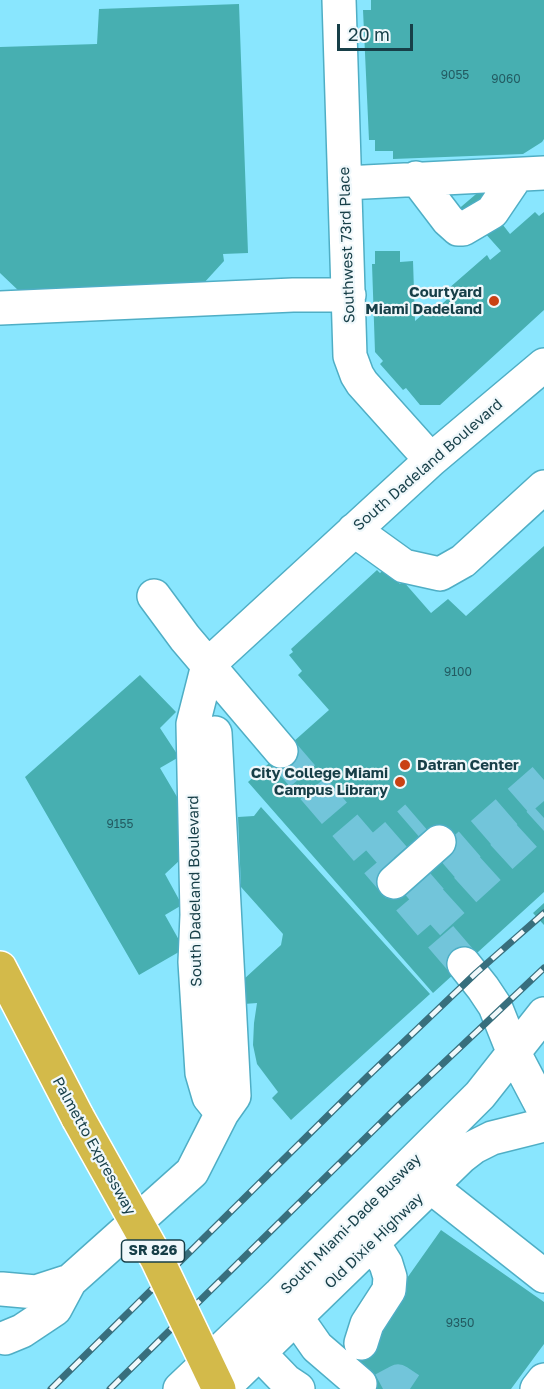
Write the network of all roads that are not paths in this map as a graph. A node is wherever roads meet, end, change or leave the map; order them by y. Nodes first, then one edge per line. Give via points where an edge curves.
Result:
1 (339, 0) edge
2 (530, 174) edge
3 (416, 178) junction
4 (345, 183) junction
5 (349, 295) junction
6 (0, 308) edge
7 (544, 365) edge
8 (431, 460) junction
9 (544, 487) edge
10 (354, 530) junction
11 (154, 596) dead end
12 (208, 665) junction
13 (281, 752) tunnel mouth
14 (439, 842) dead end
15 (402, 874) tunnel mouth
16 (464, 964) tunnel mouth
17 (0, 968) edge
18 (544, 1014) edge
19 (513, 1051) junction
20 (544, 1063) edge
21 (544, 1110) edge
22 (544, 1125) edge
23 (430, 1186) junction
24 (368, 1247) junction
25 (544, 1276) edge
26 (70, 1281) junction
27 (1, 1289) edge
28 (296, 1317) junction
29 (2, 1339) edge
30 (259, 1353) junction
31 (544, 1380) edge
32 (180, 1389) edge
33 (221, 1389) edge
34 (298, 1389) edge
35 (537, 1389) edge

1 - 4 street, Southwest 73rd Place
2 - 3 street
2 - 3 street via 492,212 463,229 448,220
3 - 4 street
4 - 5 street, Southwest 73rd Place
5 - 6 street
5 - 8 street, Southwest 73rd Place via 350,356 357,375
7 - 8 street, South Dadeland Boulevard
8 - 10 street, South Dadeland Boulevard
9 - 10 street via 463,561 440,574 404,566
10 - 12 street, South Dadeland Boulevard
11 - 12 street
12 - 13 street
12 - 26 street, South Dadeland Boulevard via 193,724 197,915 210,961 202,1073 209,1097 222,1113 192,1172
14 - 15 street via 431,865
16 - 19 street via 495,1006
17 - 33 highway, Palmetto Expressway / SR 826, bridge via 157,1259
18 - 19 street, South Miami-Dade Busway
19 - 20 street
19 - 21 street
19 - 32 street, South Miami-Dade Busway via 480,1095 424,1153
22 - 23 street, Old Dixie Highway via 492,1138 474,1147
23 - 24 street, Old Dixie Highway
23 - 25 street
24 - 28 street, Old Dixie Highway
24 - 28 street via 369,1290 345,1334 345,1346 358,1361 317,1347
26 - 27 street, South Dadeland Boulevard via 36,1292
26 - 29 street, South Dadeland Boulevard via 55,1309
27 - 29 street, South Dadeland Boulevard via 13,1308 10,1329
28 - 30 street, Old Dixie Highway
30 - 33 street, Old Dixie Highway
30 - 34 street
31 - 35 street

